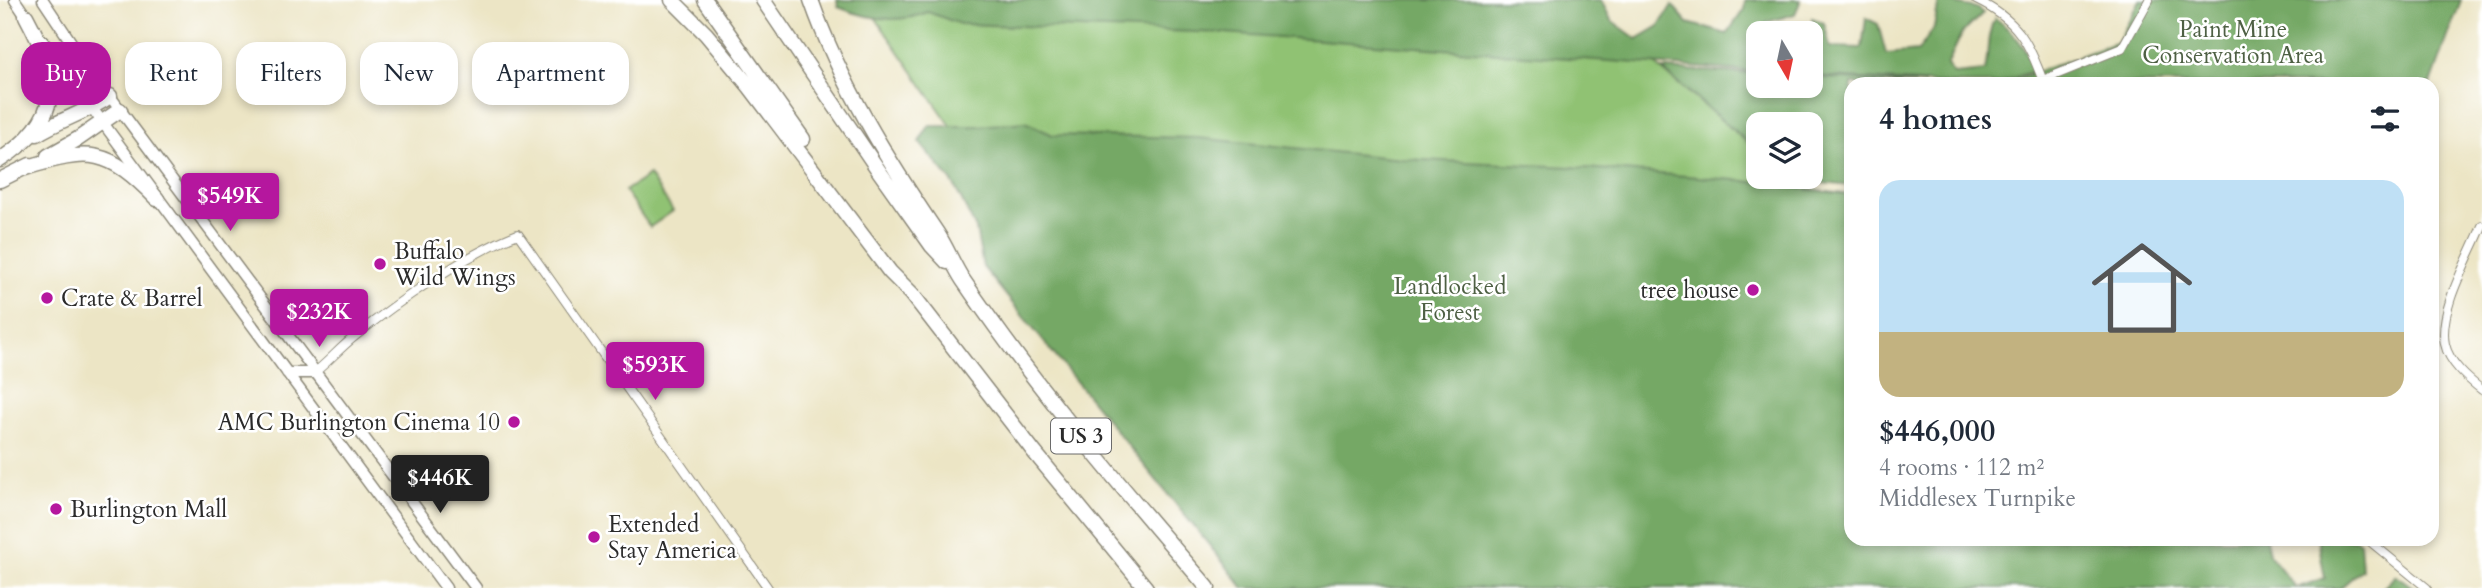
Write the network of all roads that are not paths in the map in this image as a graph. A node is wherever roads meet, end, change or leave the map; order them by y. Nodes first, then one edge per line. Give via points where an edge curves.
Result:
1 (15, 0) edge
2 (43, 0) edge
3 (672, 0) edge
4 (705, 0) edge
5 (763, 0) edge
6 (811, 0) edge
7 (1976, 0) edge
8 (2149, 0) edge
9 (26, 16) junction
10 (72, 42) edge
11 (2041, 77) edge
12 (2055, 77) edge
13 (111, 97) edge
14 (96, 105) edge
15 (92, 108) junction
16 (120, 110) junction
17 (102, 122) junction
18 (21, 145) junction
19 (0, 160) edge
20 (24, 168) junction
21 (0, 180) edge
22 (157, 199) junction
23 (2482, 226) edge
24 (961, 277) junction
25 (912, 294) junction
26 (287, 373) junction
27 (314, 373) junction
28 (2482, 390) edge
29 (2376, 546) edge
30 (446, 588) edge
31 (476, 588) edge
32 (768, 588) edge
33 (1146, 588) edge
34 (1208, 588) edge
35 (2427, 588) edge

1 - 9 main road
2 - 10 main road
3 - 25 highway, US 3 via 733,66 890,272
4 - 25 highway
5 - 24 highway, US 3 via 932,246
6 - 24 highway via 854,102
7 - 11 street via 2019,30
8 - 12 street via 2122,48
9 - 15 main road
9 - 18 highway via 51,82 44,117
13 - 16 main road
14 - 15 highway
15 - 17 main road
15 - 18 highway
16 - 17 highway
16 - 27 main road
17 - 20 highway
17 - 22 main road
18 - 19 highway
20 - 21 highway
20 - 22 highway via 68,156 100,157 124,167
22 - 26 main road
23 - 28 street via 2447,310 2445,333 2455,363
24 - 34 highway, US 3 via 1076,430
25 - 33 highway, US 3
26 - 27 main road
26 - 30 main road
27 - 31 main road
27 - 32 street via 383,314 518,234
29 - 35 street

